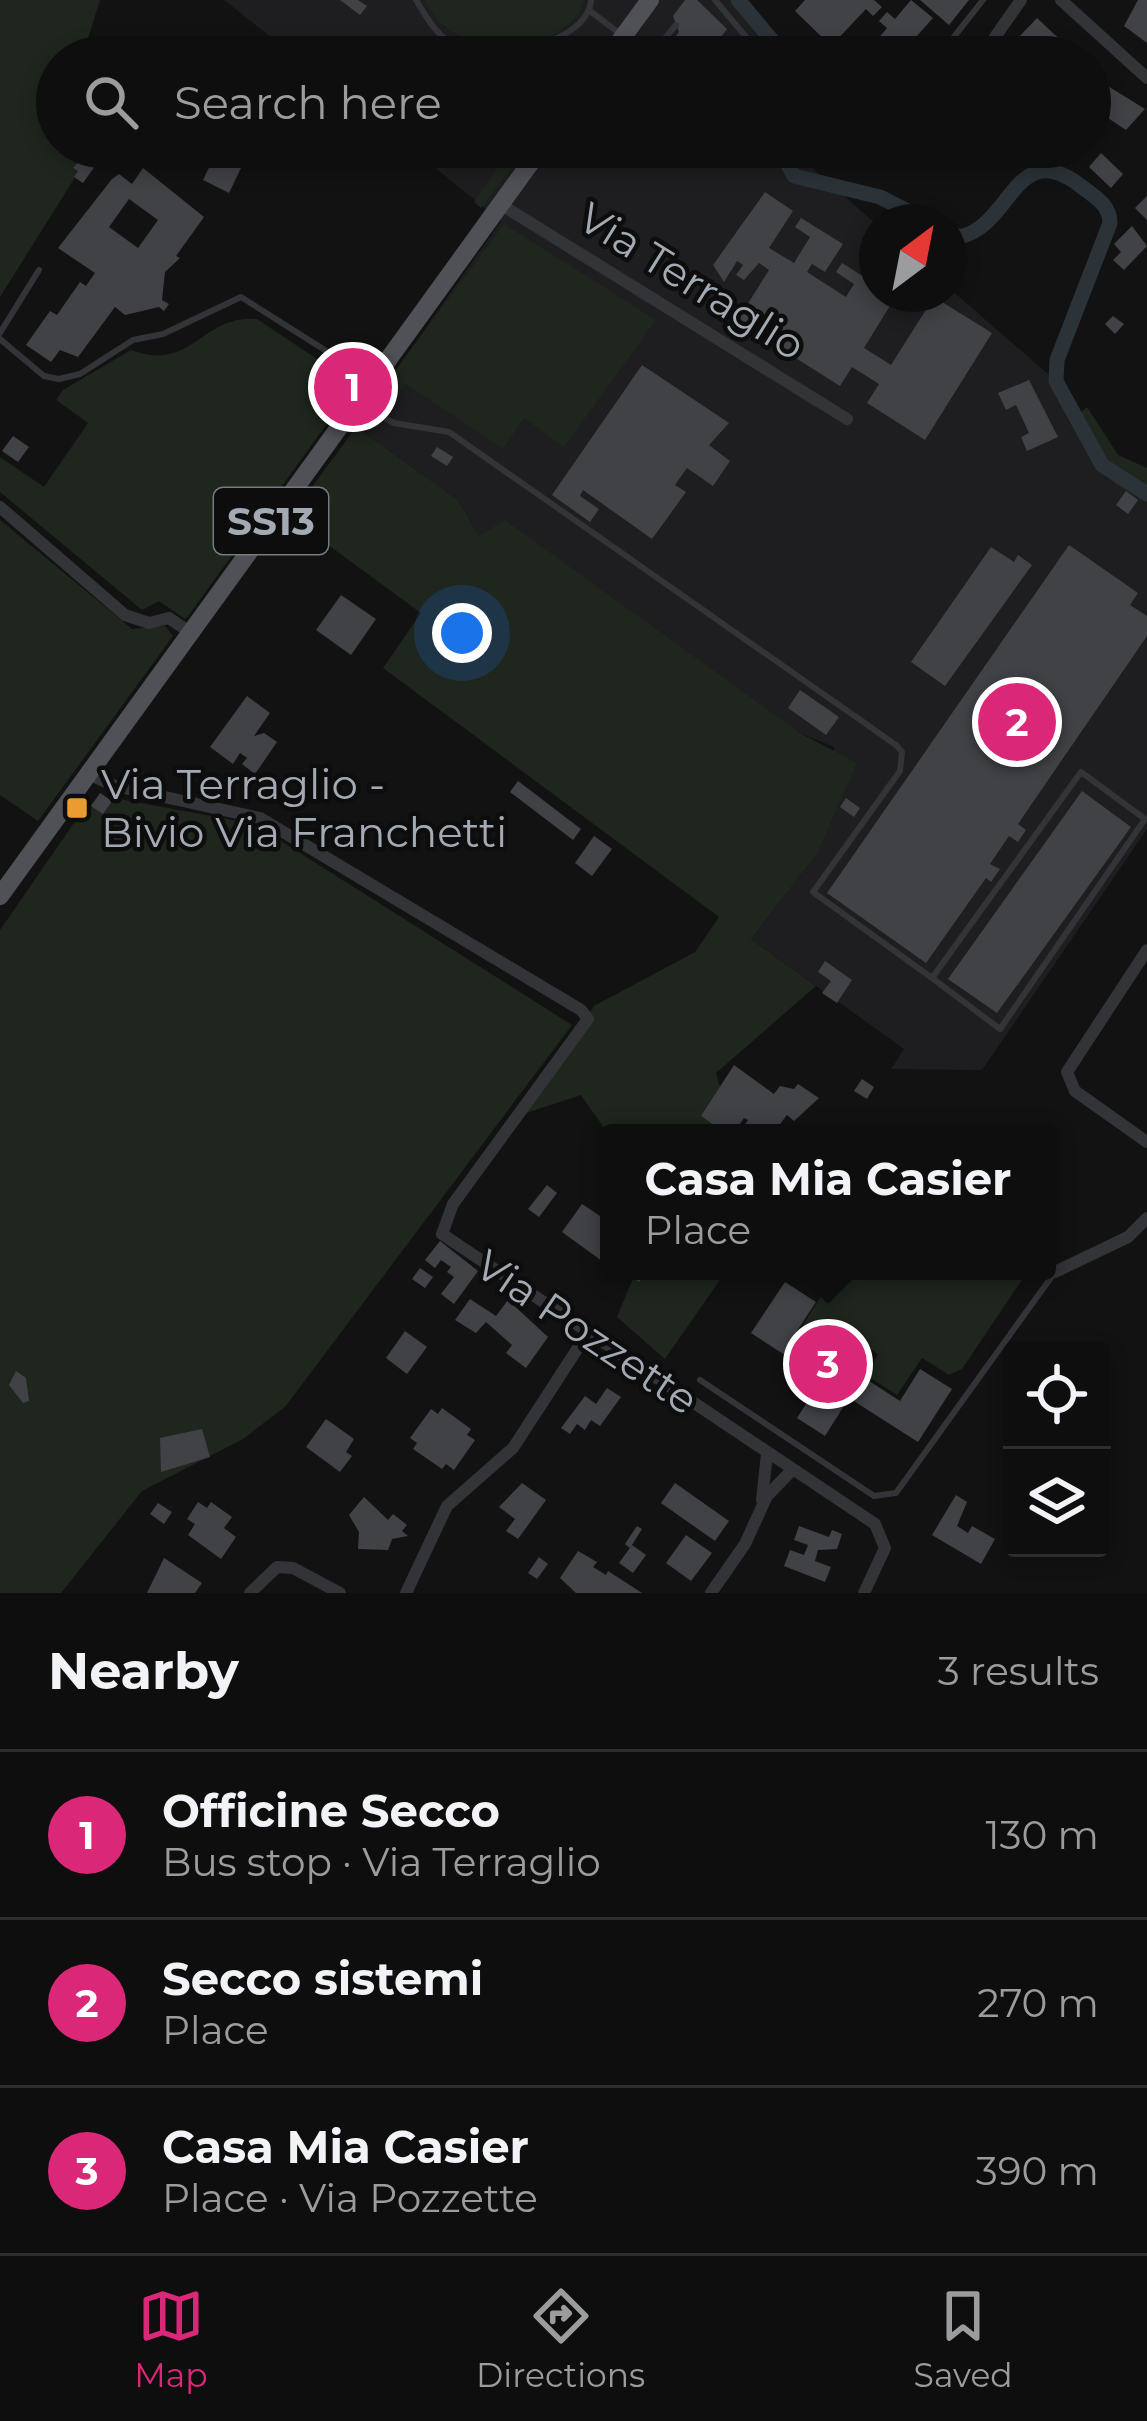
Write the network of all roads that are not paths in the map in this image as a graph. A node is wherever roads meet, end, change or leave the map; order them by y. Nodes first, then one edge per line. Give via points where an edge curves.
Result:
1 (416, 0) edge
2 (591, 0) edge
3 (650, 0) edge
4 (715, 0) edge
5 (983, 0) edge
6 (1022, 0) edge
7 (1061, 0) edge
8 (590, 11) junction
9 (676, 26) dead end
10 (443, 36) edge
11 (558, 36) edge
12 (623, 36) joint
13 (667, 36) edge
14 (745, 36) edge
15 (955, 36) edge
16 (995, 36) edge
17 (1101, 36) edge
18 (1111, 45) edge
19 (1147, 78) edge
20 (527, 168) edge
21 (500, 204) junction
22 (39, 270) dead end
23 (0, 336) edge
24 (372, 380) junction
25 (356, 403) junction
26 (847, 419) dead end
27 (0, 507) edge
28 (190, 633) junction
29 (88, 774) junction
30 (0, 896) edge
31 (1147, 950) edge
32 (932, 978) junction
33 (1147, 1142) edge
34 (1147, 1218) edge
35 (1056, 1269) edge
36 (1058, 1271) junction
37 (1056, 1274) edge
38 (1051, 1280) edge
39 (587, 1334) junction
40 (700, 1380) dead end
41 (767, 1454) junction
42 (792, 1470) junction
43 (762, 1508) junction
44 (403, 1592) edge
45 (250, 1593) edge
46 (340, 1593) edge
47 (711, 1593) edge
48 (864, 1593) edge

1 - 10 lane
2 - 8 lane
3 - 12 main road
4 - 14 lane
5 - 15 lane
6 - 16 street
7 - 17 street
8 - 11 lane
8 - 12 lane
9 - 13 lane
18 - 19 street
20 - 21 main road, SS13
21 - 24 main road, SS13
21 - 26 street, Via Terraglio
22 - 23 lane
23 - 24 lane via 59,380 241,297
24 - 25 main road, SS13
25 - 28 main road, SS13
25 - 32 lane via 394,422 448,432 896,745 900,771 813,892
27 - 28 street via 125,614 149,623 169,618
28 - 29 main road, SS13
29 - 30 main road, SS13
29 - 39 street, Via Pozzette via 260,818 588,1018 452,1204 442,1234
31 - 33 street via 1067,1072 1075,1091
32 - 32 lane via 1081,772 1145,819 1000,1029
34 - 36 street via 1129,1237
35 - 36 lane
36 - 37 lane
38 - 40 lane via 896,1492 874,1496
39 - 41 street, Via Pozzette
39 - 44 street via 512,1448 446,1506
41 - 42 street, Via Pozzette
41 - 43 street
42 - 43 street
42 - 48 street, Via Pozzette via 881,1532 884,1558
43 - 47 street
45 - 46 street via 265,1573 293,1568

